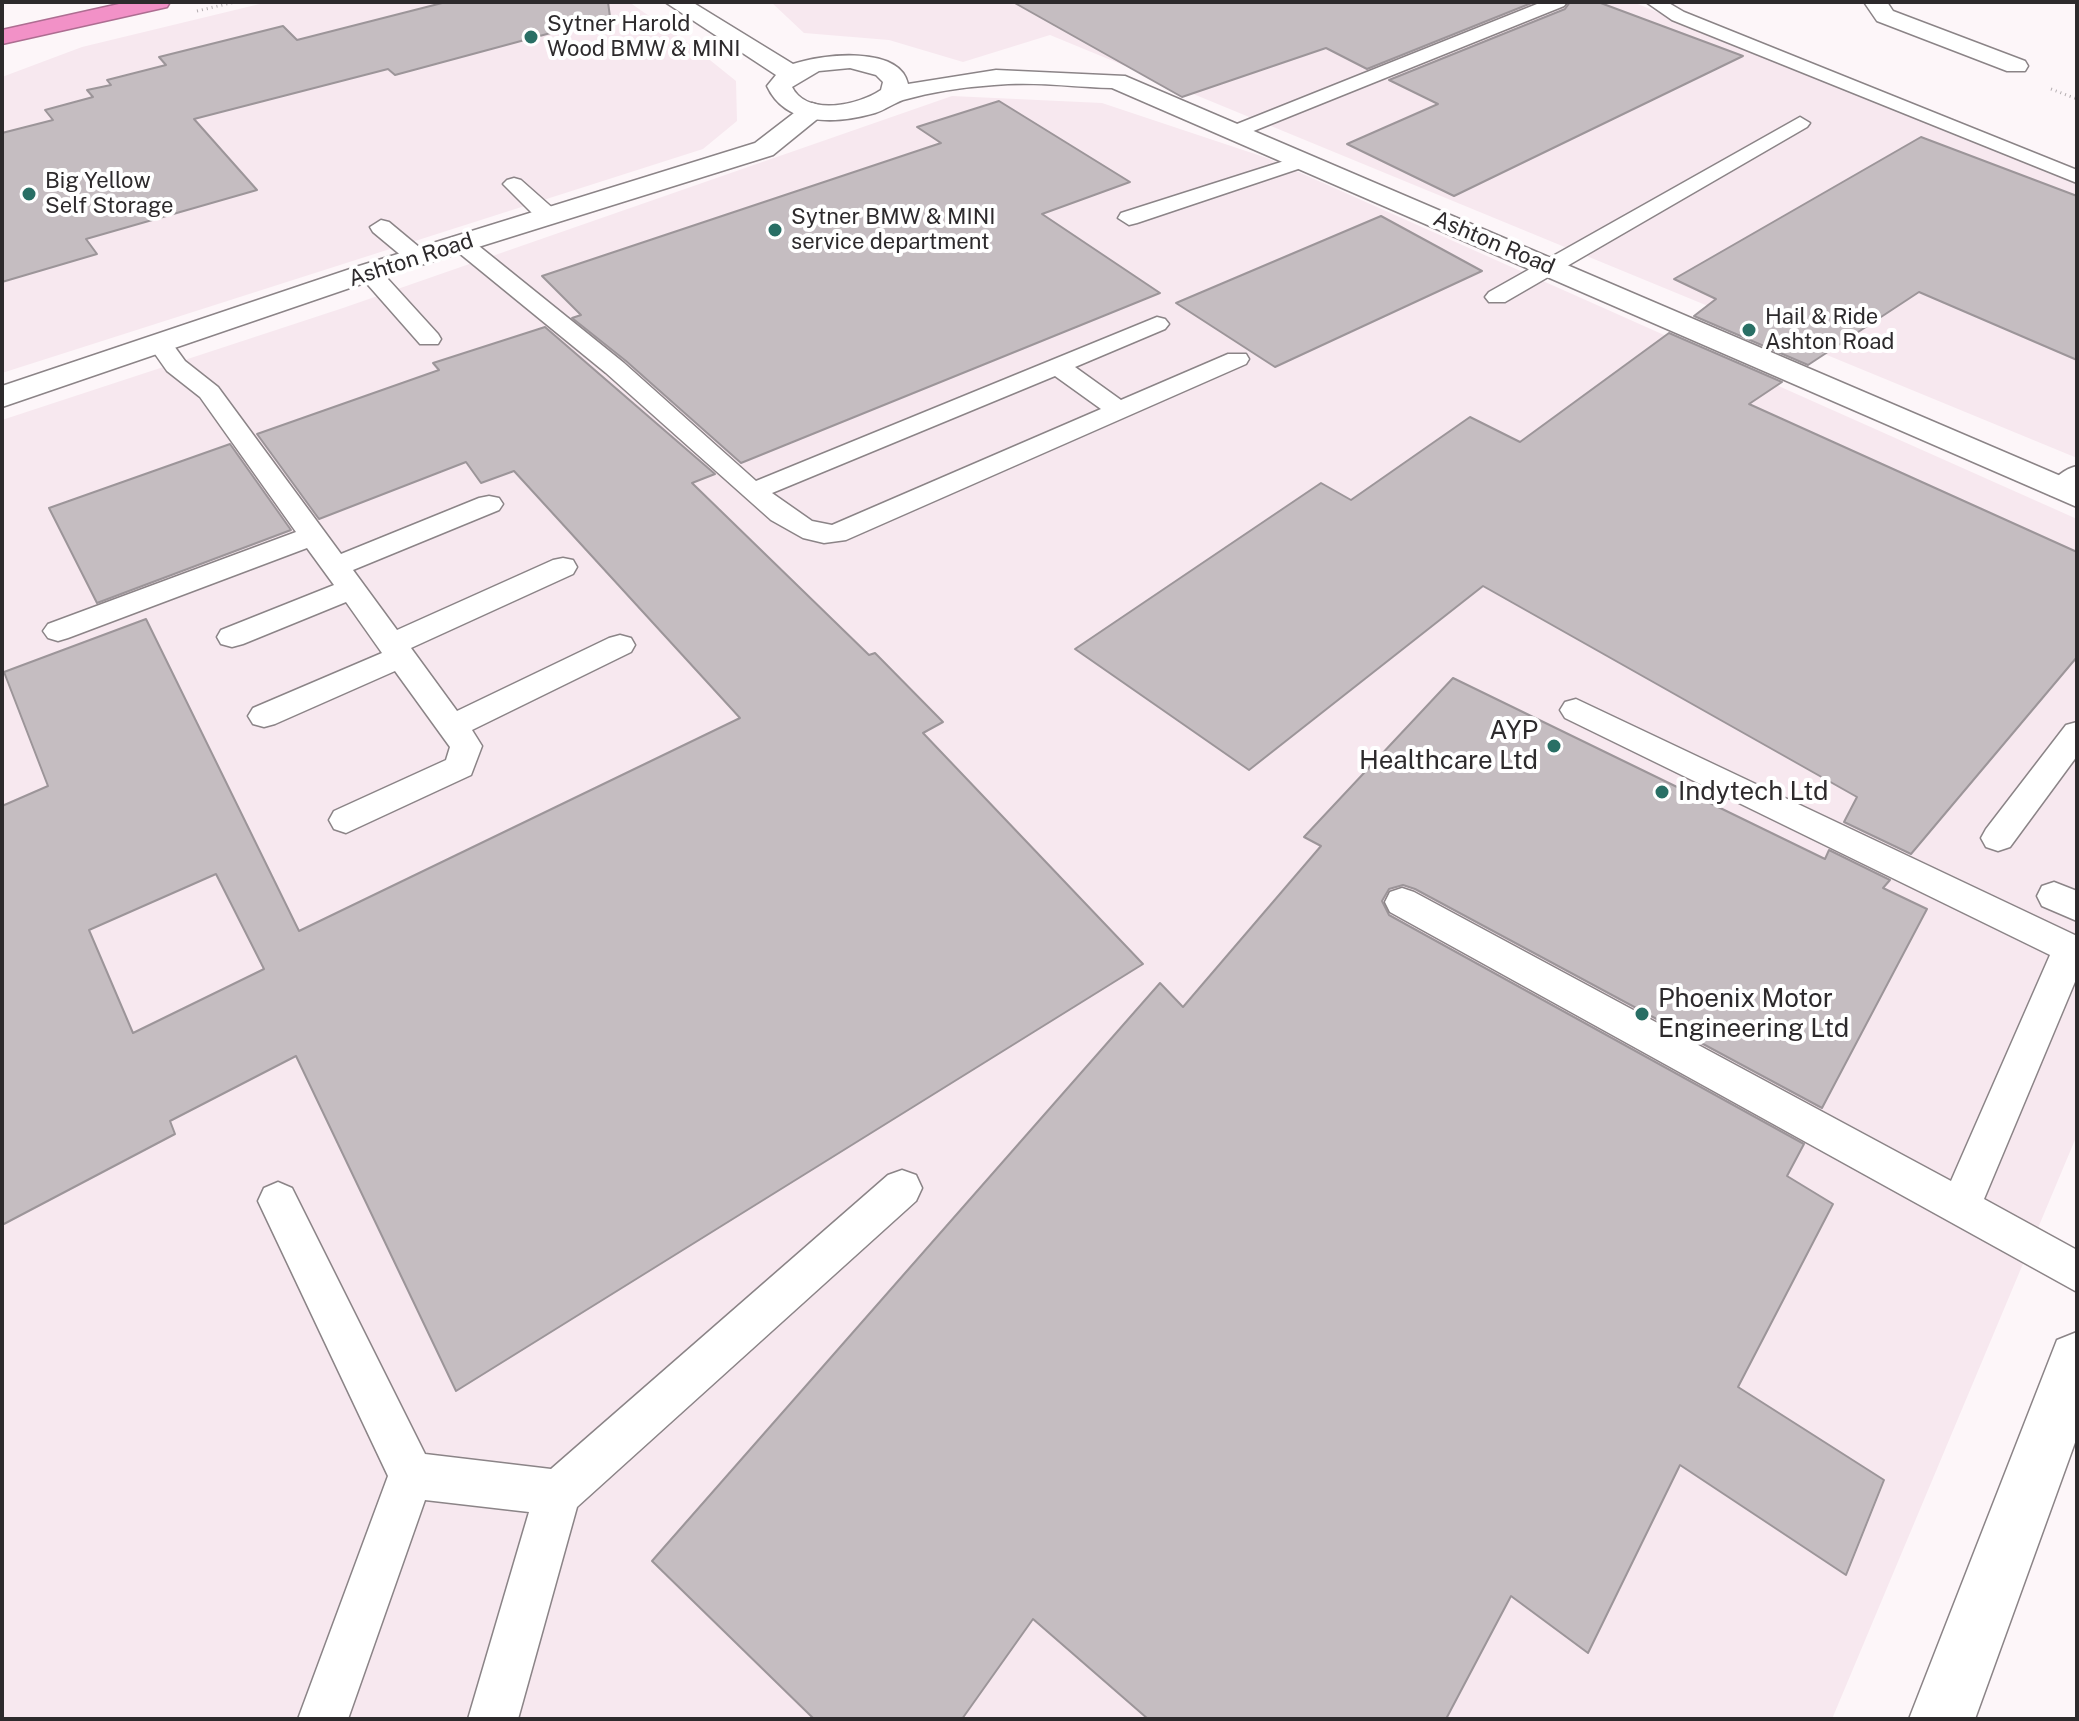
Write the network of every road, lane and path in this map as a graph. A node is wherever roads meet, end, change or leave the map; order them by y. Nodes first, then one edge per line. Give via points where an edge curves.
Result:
1 (159, 2) edge
2 (1558, 2) edge
3 (1655, 2) edge
4 (1875, 2) edge
5 (684, 3) edge
6 (2, 37) edge
7 (2016, 66) dead end
8 (790, 73) junction
9 (893, 94) junction
10 (812, 111) junction
11 (1800, 123) dead end
12 (1234, 132) junction
13 (1303, 161) junction
14 (2077, 177) edge
15 (514, 184) dead end
16 (548, 216) junction
17 (1129, 218) dead end
18 (381, 227) dead end
19 (461, 243) junction
20 (417, 257) junction
21 (1550, 267) junction
22 (369, 272) junction
23 (1497, 297) dead end
24 (1157, 324) dead end
25 (429, 339) dead end
26 (160, 344) junction
27 (1237, 359) dead end
28 (1057, 366) junction
29 (2, 397) edge
30 (1120, 411) junction
31 (2071, 486) edge
32 (752, 491) junction
33 (489, 504) dead end
34 (315, 535) junction
35 (563, 567) dead end
36 (345, 577) junction
37 (58, 631) dead end
38 (232, 637) dead end
39 (620, 645) dead end
40 (397, 650) junction
41 (1576, 710) dead end
42 (264, 716) dead end
43 (451, 727) junction
44 (2077, 733) edge
45 (346, 820) dead end
46 (1998, 838) dead end
47 (1402, 902) dead end
48 (2074, 950) edge
49 (902, 1188) dead end
50 (278, 1201) dead end
51 (1960, 1207) junction
52 (2077, 1272) edge
53 (2077, 1360) edge
54 (411, 1475) junction
55 (558, 1493) junction
56 (323, 1719) edge
57 (493, 1719) edge
58 (1942, 1719) edge

1 - 6 highway
2 - 12 lane
3 - 14 lane via 1678,16
4 - 7 street via 1885,16
5 - 8 street
8 - 9 street via 832,62 871,64 896,81
8 - 10 street via 779,86 781,96
9 - 10 street, Ashton Road via 854,111
9 - 12 street, Ashton Road via 996,77 1116,81
10 - 16 street, Ashton Road via 764,149
11 - 21 lane
12 - 13 street, Ashton Road
13 - 17 lane
13 - 21 street, Ashton Road
15 - 16 lane
16 - 19 street, Ashton Road
18 - 20 lane
19 - 20 street, Ashton Road
19 - 32 lane via 615,368
20 - 22 street, Ashton Road
21 - 23 lane
21 - 31 street, Ashton Road
22 - 25 lane
22 - 26 street, Ashton Road
24 - 28 lane
26 - 29 street, Ashton Road
26 - 34 lane via 176,366 209,392
27 - 30 lane
28 - 30 lane
28 - 32 lane
30 - 32 lane via 836,534 809,532
33 - 36 lane
34 - 36 lane
34 - 37 lane
35 - 40 lane
36 - 38 lane
36 - 40 lane
39 - 43 lane
40 - 42 lane
40 - 43 lane
41 - 48 lane
43 - 45 lane via 466,746 460,767
44 - 46 lane
47 - 51 lane
48 - 51 lane
49 - 55 lane
50 - 54 lane
51 - 52 lane
53 - 58 street
54 - 55 lane
54 - 56 lane
55 - 57 lane

